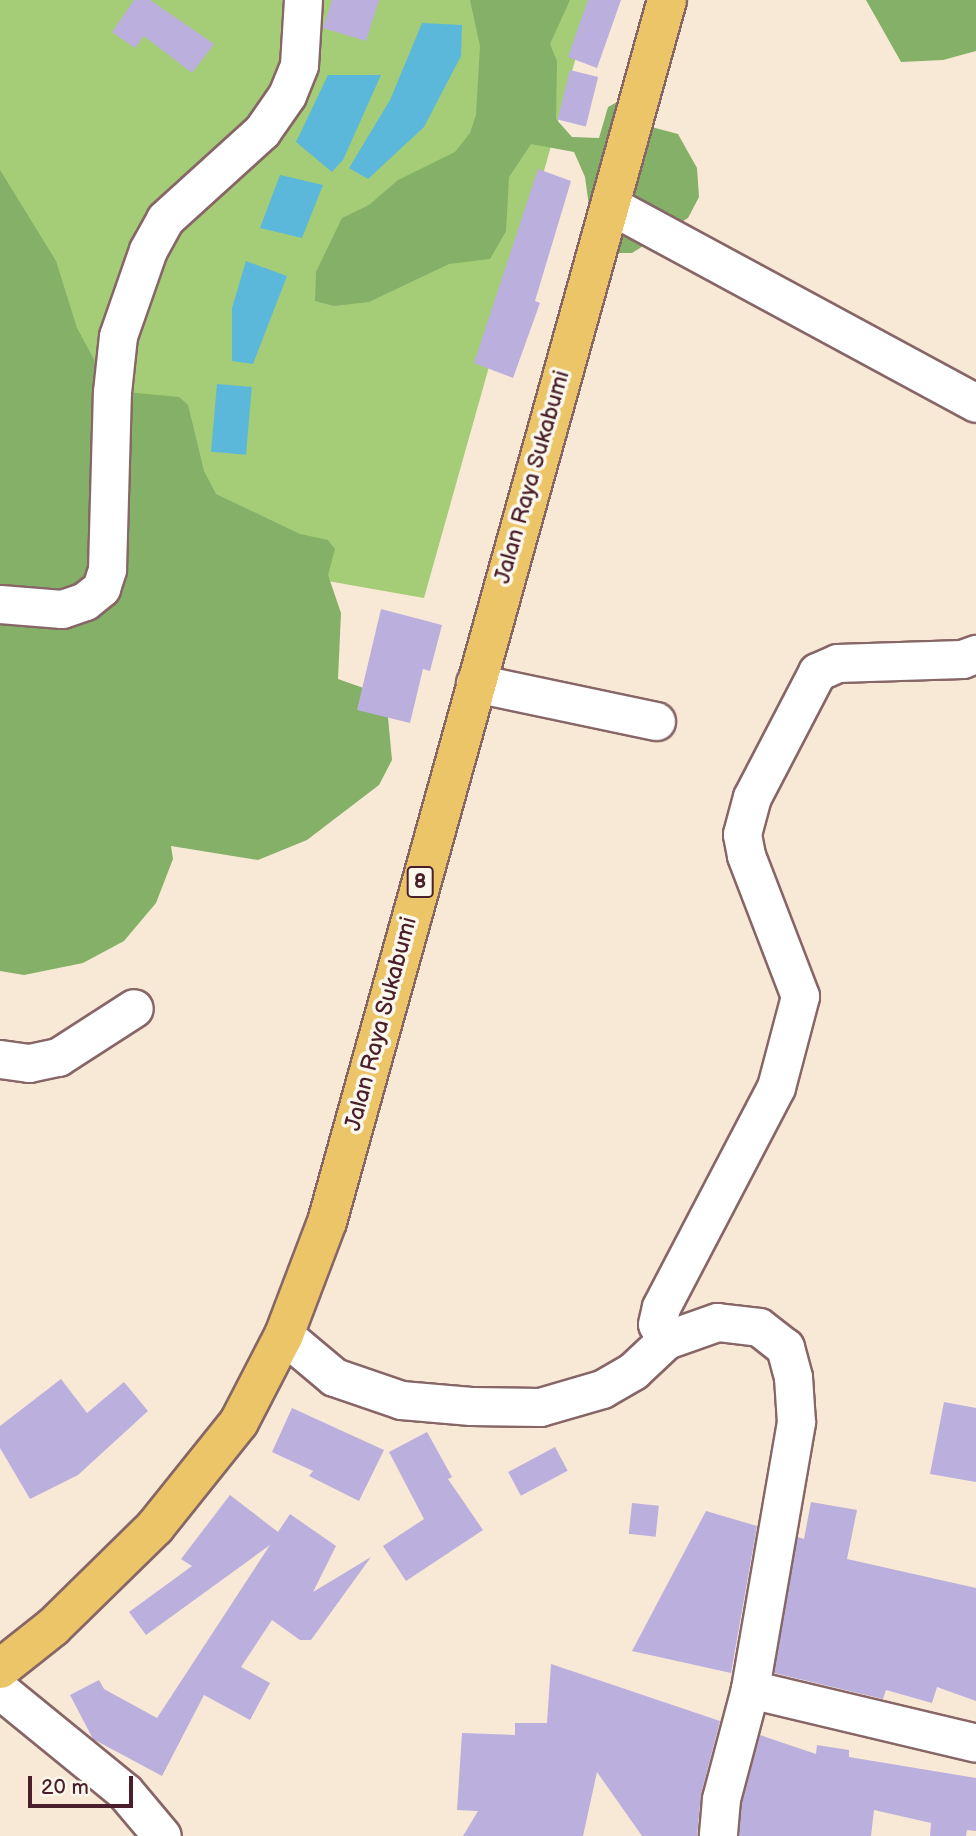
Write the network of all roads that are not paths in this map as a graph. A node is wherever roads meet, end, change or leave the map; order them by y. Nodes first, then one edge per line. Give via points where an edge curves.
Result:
1 (303, 0) edge
2 (667, 0) edge
3 (610, 205) junction
4 (976, 403) edge
5 (0, 604) edge
6 (976, 654) edge
7 (475, 682) junction
8 (656, 721) dead end
9 (134, 1008) dead end
10 (0, 1059) edge
11 (284, 1335) junction
12 (666, 1340) junction
13 (0, 1669) edge
14 (750, 1689) junction
15 (0, 1690) edge
16 (976, 1743) edge
17 (162, 1836) edge
18 (718, 1836) edge

1 - 5 street via 299,65 287,95 262,131 165,219 148,250 118,336 107,569 101,588 85,601 62,609
2 - 3 highway, Jalan Raya Sukabumi / 8
3 - 4 street
3 - 7 highway, Jalan Raya Sukabumi / 8
6 - 12 street via 962,659 836,663 817,671 752,797 742,834 746,855 800,996 776,1087 661,1307 657,1324
7 - 8 street
7 - 11 highway, Jalan Raya Sukabumi / 8 via 327,1222
9 - 10 street via 58,1057 29,1063
11 - 12 street via 334,1377 401,1400 498,1407 540,1407 602,1389 633,1371
11 - 13 highway, Jalan Raya Sukabumi / 8 via 239,1422 155,1527 53,1627
12 - 14 street via 717,1322 759,1327 785,1346 793,1377 796,1422
14 - 16 street
14 - 18 street via 721,1799
15 - 17 street via 125,1792

